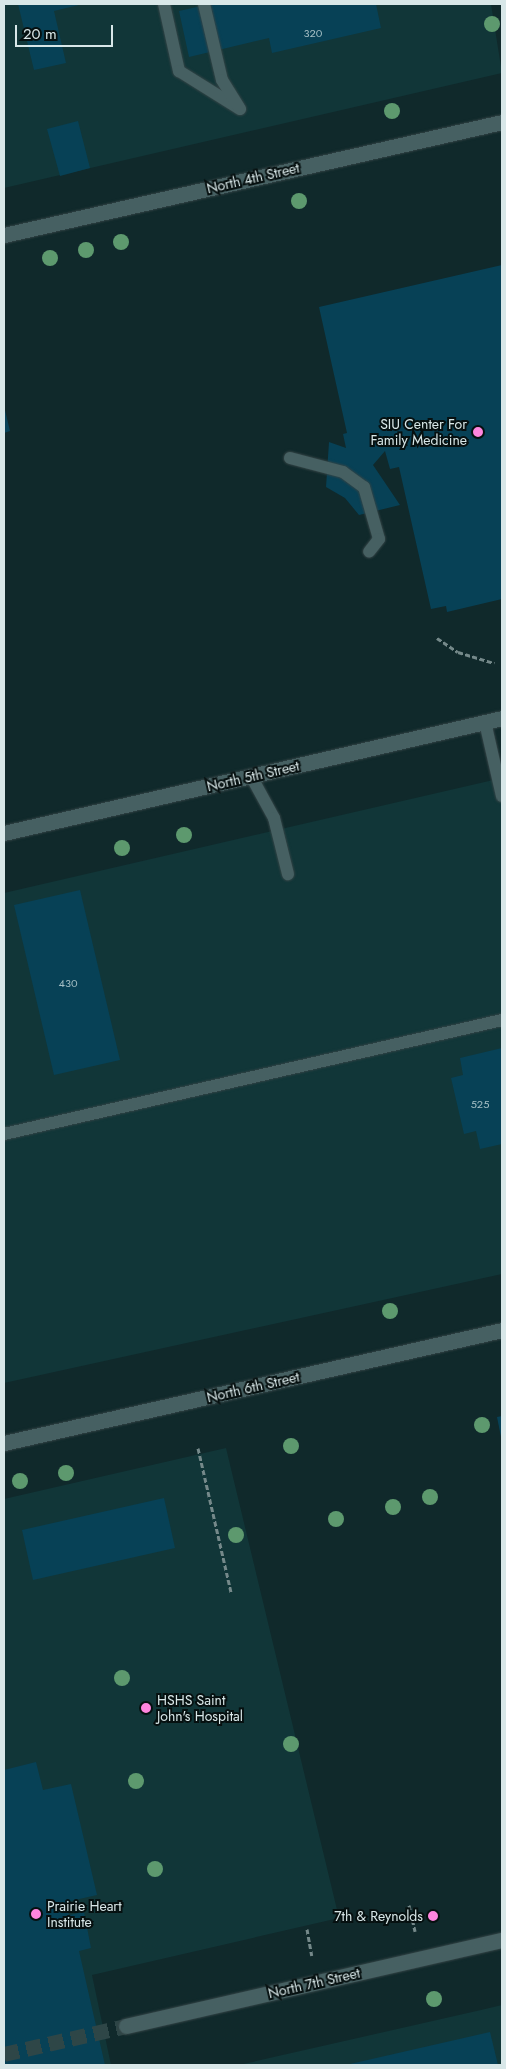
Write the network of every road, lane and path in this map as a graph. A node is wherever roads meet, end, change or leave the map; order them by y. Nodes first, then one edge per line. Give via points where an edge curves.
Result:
1 (164, 4) edge
2 (204, 4) edge
3 (502, 122) edge
4 (4, 235) edge
5 (290, 458) dead end
6 (368, 552) dead end
7 (437, 638) dead end
8 (494, 663) dead end
9 (502, 718) edge
10 (485, 722) junction
11 (251, 776) junction
12 (502, 796) edge
13 (4, 833) edge
14 (288, 874) dead end
15 (502, 1020) edge
16 (4, 1134) edge
17 (502, 1330) edge
18 (4, 1443) edge
19 (198, 1448) dead end
20 (231, 1592) dead end
21 (409, 1905) dead end
22 (307, 1929) dead end
23 (415, 1931) dead end
24 (502, 1940) edge
25 (312, 1956) dead end
26 (126, 2026) tunnel mouth

1 - 2 lane via 179,72 240,109 222,80
3 - 4 main road, North 4th Street
5 - 6 lane via 344,472 364,487 379,539
7 - 8 path via 458,652
9 - 10 main road, North 5th Street
10 - 11 main road, North 5th Street
10 - 12 lane
11 - 13 main road, North 5th Street
11 - 14 lane via 274,818
15 - 16 lane
17 - 18 main road, North 6th Street
19 - 20 path
21 - 23 path
22 - 25 path
24 - 26 main road, North 7th Street

